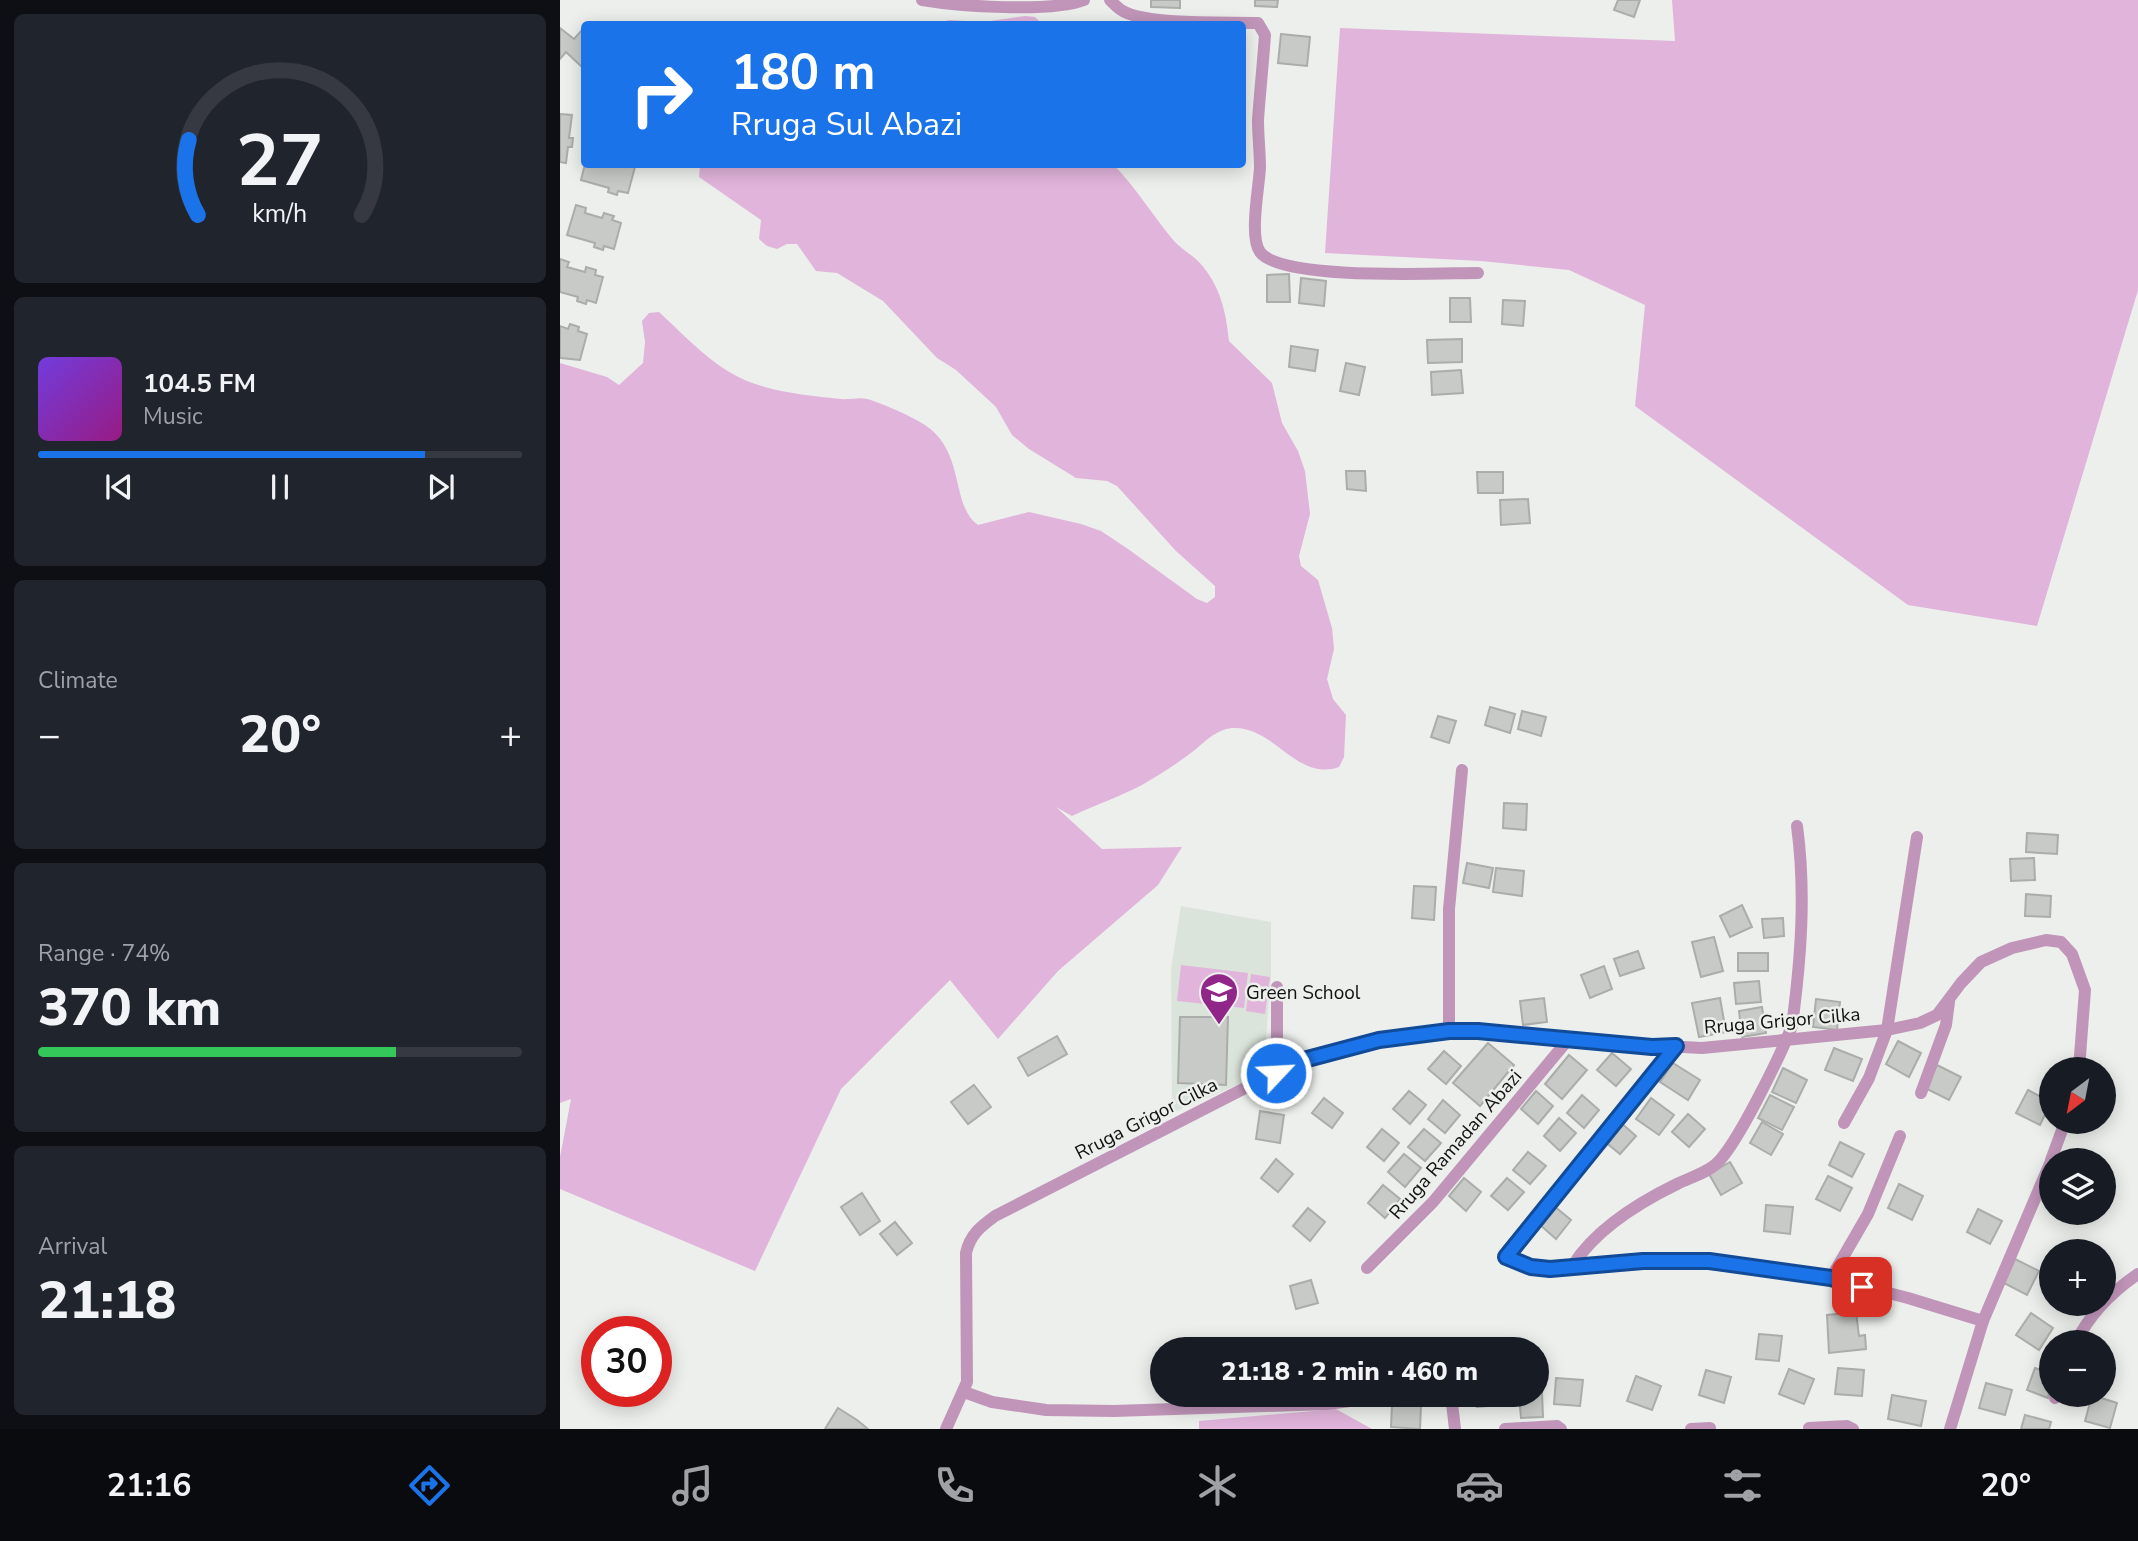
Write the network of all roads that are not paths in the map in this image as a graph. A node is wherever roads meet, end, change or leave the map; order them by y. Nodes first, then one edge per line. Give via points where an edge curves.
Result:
1 (922, 0) edge
2 (1084, 0) edge
3 (1110, 0) edge
4 (1186, 21) edge
5 (1246, 23) edge
6 (1478, 273) dead end
7 (1462, 770) dead end
8 (1797, 826) dead end
9 (1917, 837) dead end
10 (1277, 987) dead end
11 (1949, 998) junction
12 (1887, 1030) junction
13 (1449, 1031) junction
14 (1787, 1040) junction
15 (1567, 1041) junction
16 (1676, 1046) junction
17 (2079, 1057) edge
18 (1276, 1073) junction
19 (1921, 1093) dead end
20 (1844, 1123) dead end
21 (1900, 1136) dead end
22 (2039, 1189) edge
23 (1573, 1265) junction
24 (1367, 1268) dead end
25 (2138, 1274) edge
26 (1831, 1278) junction
27 (1983, 1321) junction
28 (2083, 1330) edge
29 (964, 1392) junction
30 (1236, 1407) edge
31 (1452, 1407) edge
32 (1710, 1428) edge
33 (1809, 1428) edge
34 (946, 1429) edge
35 (1455, 1429) edge
36 (1505, 1429) edge
37 (1561, 1429) edge
38 (1691, 1429) edge
39 (1853, 1429) edge
40 (1950, 1429) edge

1 - 2 street via 1039,6
3 - 4 street via 1127,13
5 - 6 street via 1258,23 1265,35 1255,234 1258,249 1267,259 1370,275
7 - 13 street via 1450,909
8 - 14 street via 1802,931
9 - 12 street
10 - 18 street
11 - 12 street, Rruga Grigor Cilka via 1937,1015
11 - 17 street, Rruga Grigor Cilka via 1981,962 1996,954 2039,941 2061,942 2072,954 2085,990
11 - 19 street via 1946,1025
12 - 14 street, Rruga Grigor Cilka
12 - 20 street via 1869,1078
13 - 15 street, Rruga Grigor Cilka
13 - 18 street, Rruga Grigor Cilka via 1379,1040 1296,1062
14 - 16 street, Rruga Grigor Cilka
14 - 23 street via 1718,1163 1630,1212 1584,1248
15 - 16 street, Rruga Grigor Cilka
15 - 24 street, Rruga Ramadan Abazi via 1433,1202
16 - 23 street via 1506,1254 1531,1267
18 - 29 street, Rruga Grigor Cilka via 995,1216 969,1238
21 - 26 street via 1868,1214
22 - 27 street
23 - 26 street via 1709,1261
25 - 28 street
26 - 27 street
27 - 40 street
29 - 30 street via 992,1402 1046,1410
29 - 34 street
31 - 35 street
32 - 38 street
33 - 39 street
36 - 37 street

